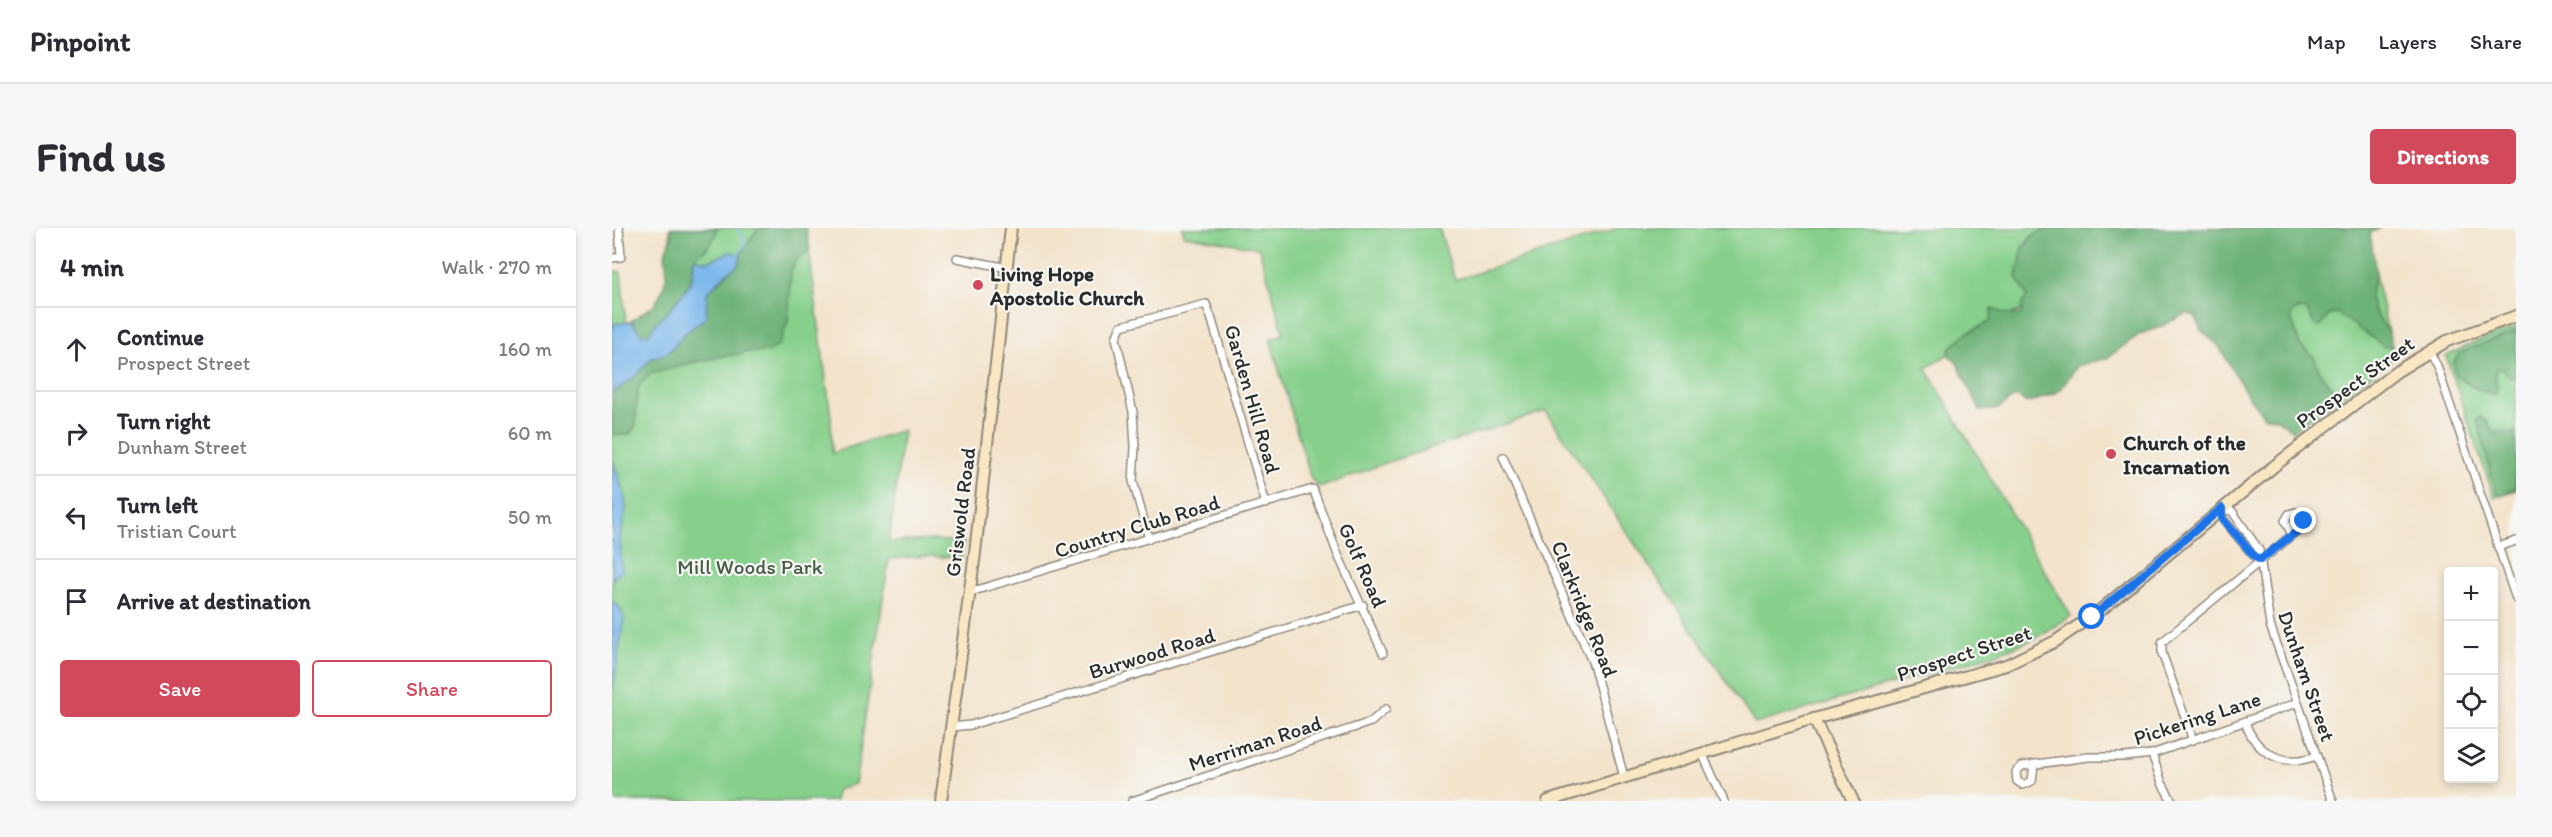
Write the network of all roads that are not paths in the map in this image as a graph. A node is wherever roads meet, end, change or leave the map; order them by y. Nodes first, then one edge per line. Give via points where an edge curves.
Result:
1 (619, 228) edge
2 (1011, 228) edge
3 (612, 258) edge
4 (957, 258) dead end
5 (1008, 268) junction
6 (2516, 316) edge
7 (2429, 351) junction
8 (1503, 457) dead end
9 (1313, 489) joint
10 (1266, 504) junction
11 (2222, 508) junction
12 (2292, 535) dead end
13 (1149, 539) junction
14 (2516, 541) edge
15 (2498, 547) junction
16 (2260, 560) junction
17 (970, 592) junction
18 (2516, 599) edge
19 (1363, 605) junction
20 (1383, 653) dead end
21 (2297, 703) junction
22 (1386, 709) dead end
23 (1814, 719) junction
24 (2245, 722) junction
25 (951, 728) junction
26 (2193, 740) junction
27 (1702, 753) junction
28 (2152, 754) junction
29 (2316, 756) junction
30 (2034, 764) dead end
31 (1624, 777) junction
32 (1576, 797) edge
33 (941, 801) edge
34 (1132, 801) edge
35 (1548, 801) edge
36 (1724, 801) edge
37 (1852, 801) edge
38 (2172, 801) edge
39 (2333, 801) edge

1 - 3 street via 621,257
2 - 5 main road, Griswold Road
4 - 5 street
5 - 17 main road, Griswold Road
6 - 7 main road, Prospect Street via 2470,331
7 - 11 main road, Prospect Street via 2380,384
7 - 15 street
8 - 31 street, Clarkridge Road via 1593,664
9 - 10 street, Country Club Road
9 - 19 street, Golf Road via 1338,555
10 - 13 street, Country Club Road
10 - 13 street, Garden Hill Road via 1206,304 1121,326 1116,338 1133,412 1133,481
11 - 16 street via 2222,518
11 - 16 street, Dunham Street via 2232,511 2251,536
11 - 23 main road, Prospect Street via 2102,609 2035,652 1995,668
12 - 16 street
13 - 17 street, Country Club Road
14 - 15 street
15 - 18 street
16 - 21 street, Dunham Street via 2267,616
16 - 26 street via 2162,642 2162,653
17 - 25 main road, Griswold Road
19 - 20 street, Golf Road
19 - 25 street, Burwood Road
21 - 24 street, Pickering Lane
21 - 29 street, Dunham Street
22 - 34 street, Merriman Road via 1371,722
23 - 27 main road, Prospect Street
23 - 37 main road
24 - 26 street, Pickering Lane
24 - 29 street via 2255,742 2273,756 2293,761
25 - 33 main road, Griswold Road
26 - 28 street, Pickering Lane
27 - 31 main road, Prospect Street
27 - 36 street
28 - 30 street, Pickering Lane
28 - 38 street
29 - 39 street, Dunham Street
31 - 32 main road, Prospect Street
32 - 35 main road, Prospect Street

